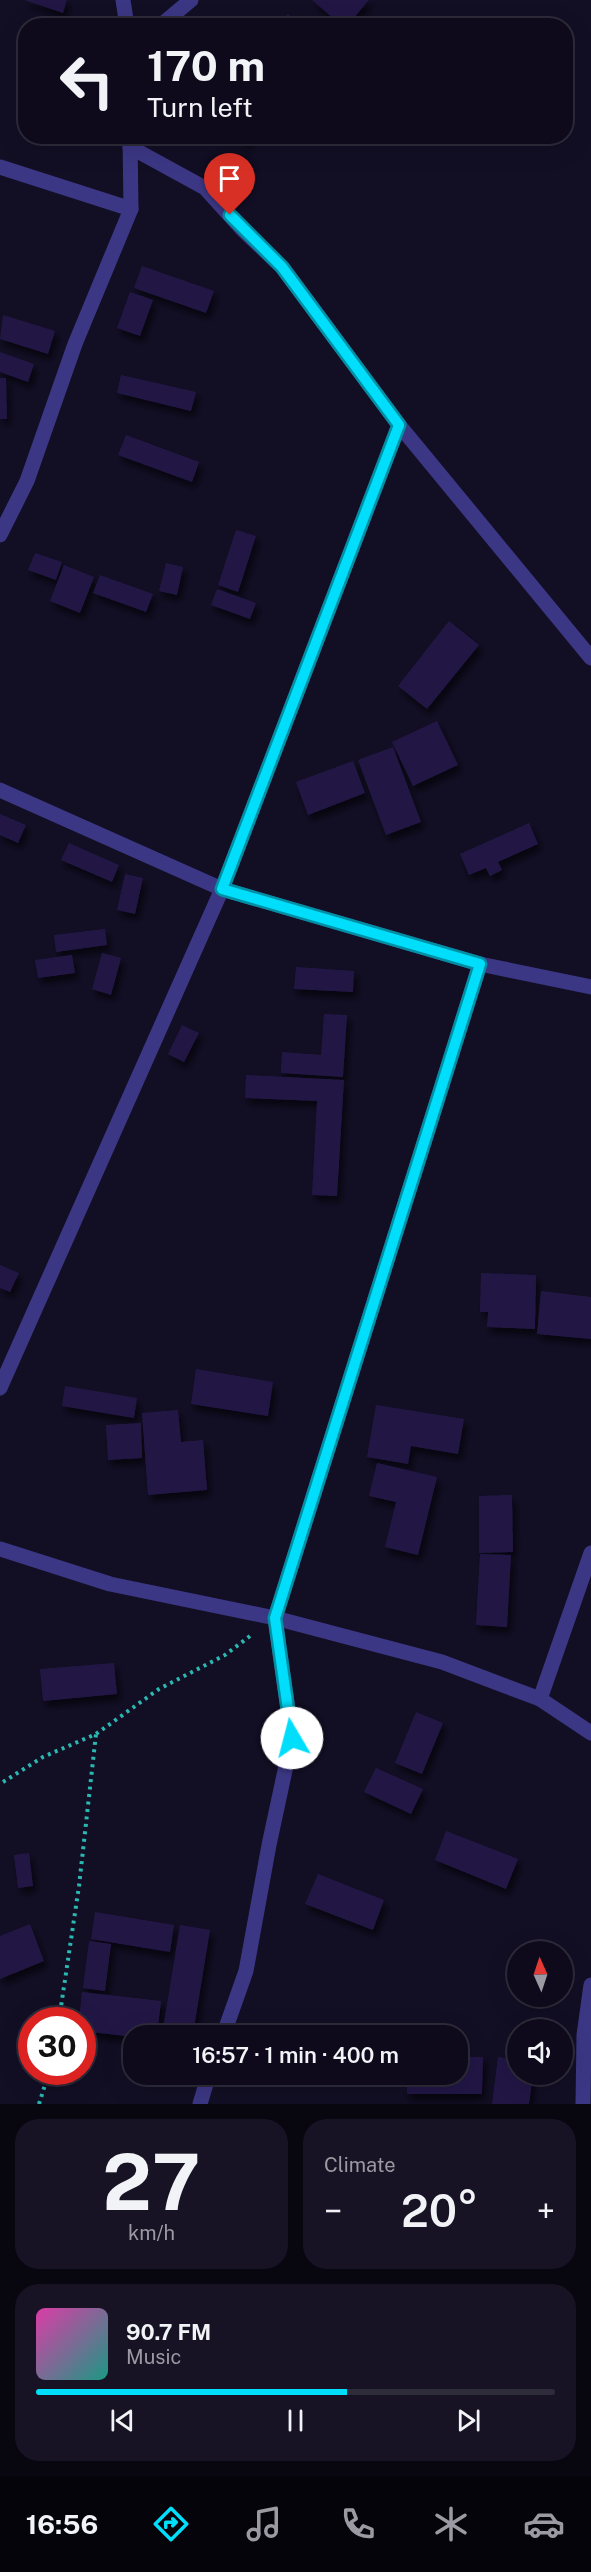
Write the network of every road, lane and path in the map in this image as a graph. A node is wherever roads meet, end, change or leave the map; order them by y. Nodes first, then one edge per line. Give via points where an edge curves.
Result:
1 (123, 0) edge
2 (191, 0) edge
3 (126, 18) edge
4 (170, 18) edge
5 (130, 144) edge
6 (133, 144) edge
7 (0, 167) edge
8 (131, 209) junction
9 (399, 425) junction
10 (0, 535) edge
11 (591, 658) edge
12 (0, 790) edge
13 (222, 889) junction
14 (480, 964) junction
15 (591, 987) edge
16 (0, 1388) edge
17 (0, 1550) edge
18 (591, 1553) edge
19 (275, 1618) junction
20 (540, 1699) junction
21 (591, 1733) edge
22 (96, 1734) junction
23 (3, 1782) dead end
24 (591, 1985) edge
25 (61, 2007) edge
26 (227, 2025) edge
27 (45, 2085) edge
28 (206, 2085) edge
29 (39, 2104) edge
30 (201, 2104) edge
31 (583, 2104) edge

1 - 3 street
2 - 4 street
5 - 8 street
6 - 9 street via 205,188 282,267
7 - 8 street
8 - 10 street via 75,344 27,481
9 - 11 street
9 - 13 street
12 - 13 street
13 - 14 street
13 - 16 street
14 - 15 street
14 - 19 street
17 - 19 street via 110,1584
18 - 20 street
19 - 20 street via 442,1662
19 - 22 path via 225,1655 159,1689
19 - 26 street via 292,1738 246,1971
20 - 21 street
22 - 23 path via 43,1757
22 - 25 path
24 - 31 street via 584,2035
27 - 29 path
28 - 30 street

